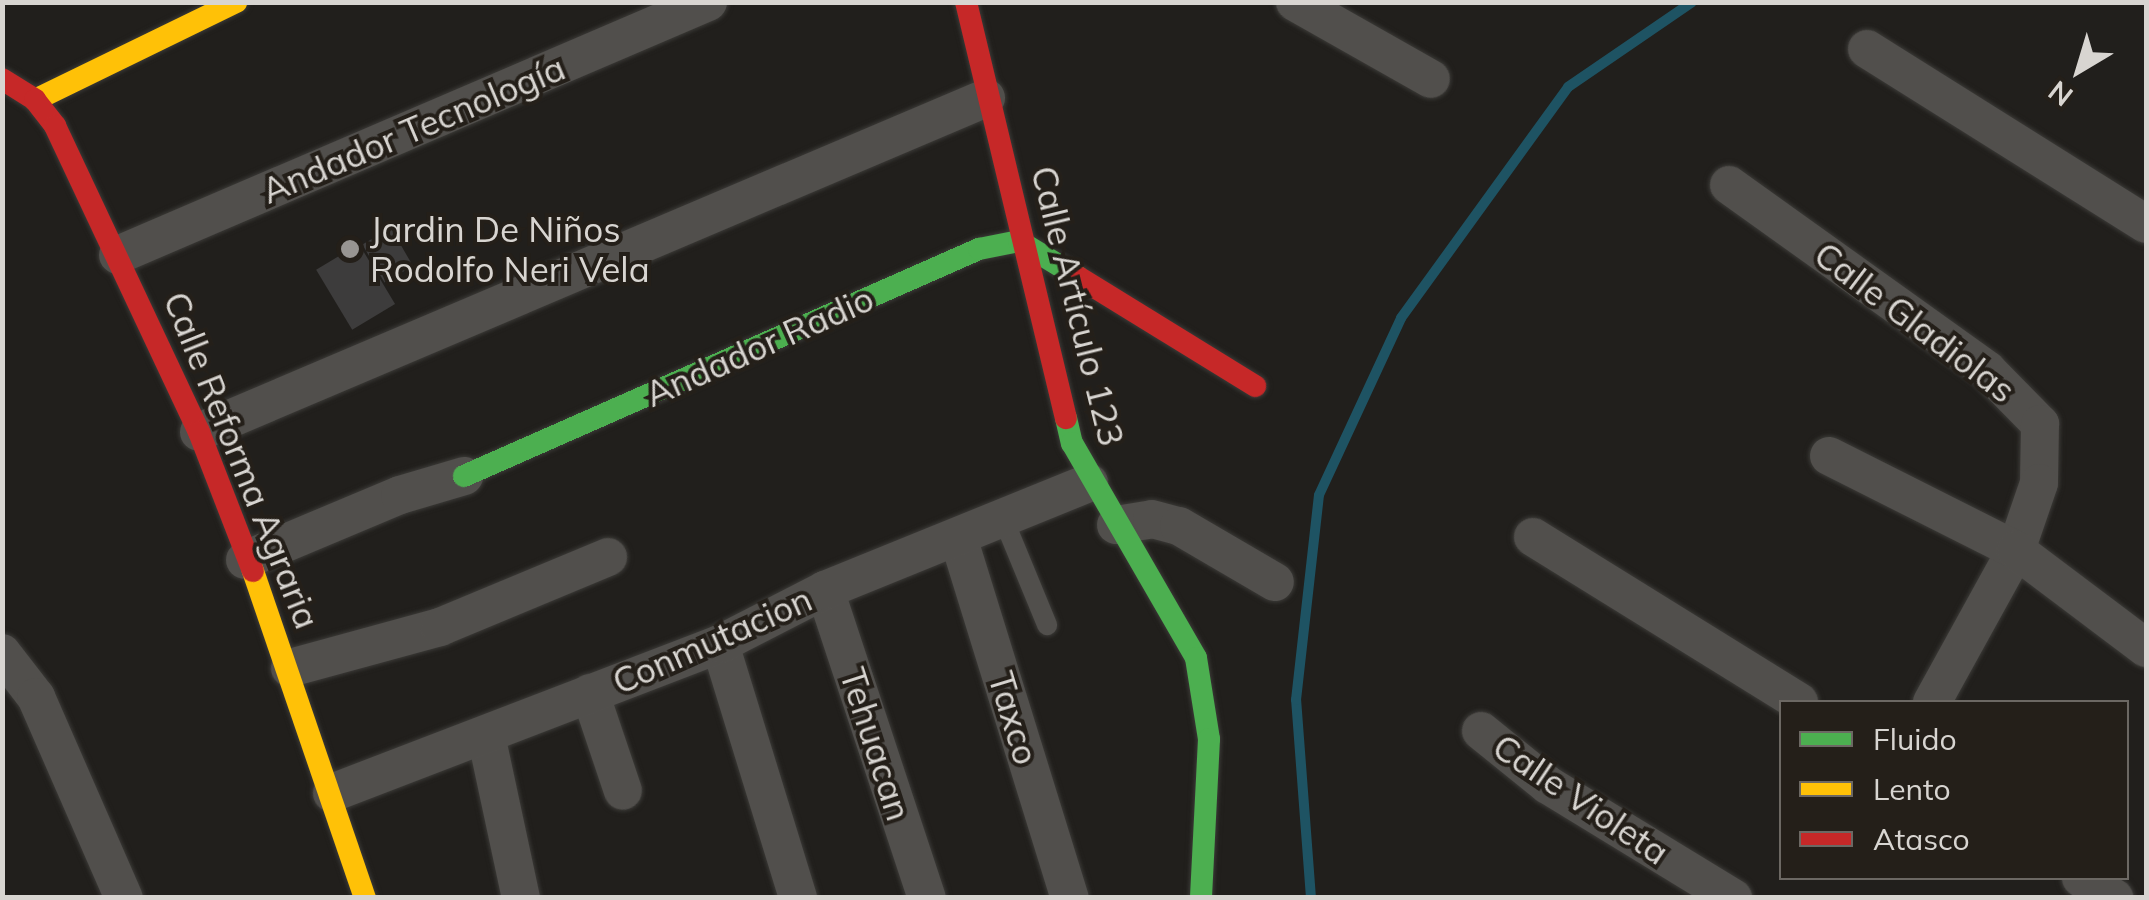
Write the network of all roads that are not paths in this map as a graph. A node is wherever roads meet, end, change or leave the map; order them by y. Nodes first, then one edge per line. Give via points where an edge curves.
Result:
1 (236, 2) edge
2 (708, 2) edge
3 (966, 2) edge
4 (1294, 2) edge
5 (1867, 49) dead end
6 (1431, 78) dead end
7 (2, 79) edge
8 (986, 98) junction
9 (35, 100) junction
10 (1729, 185) dead end
11 (2146, 224) edge
12 (1019, 241) junction
13 (118, 255) junction
14 (1255, 386) dead end
15 (199, 432) junction
16 (1828, 456) dead end
17 (464, 476) joint
18 (1089, 483) junction
19 (1003, 518) junction
20 (1116, 525) junction
21 (958, 538) junction
22 (1533, 538) dead end
23 (2016, 550) junction
24 (608, 557) dead end
25 (245, 560) junction
26 (1275, 582) dead end
27 (826, 590) junction
28 (1047, 625) dead end
29 (720, 644) junction
30 (2146, 648) edge
31 (2, 652) edge
32 (290, 668) junction
33 (590, 693) junction
34 (1796, 700) edge
35 (1933, 700) edge
36 (1481, 731) dead end
37 (486, 735) junction
38 (623, 791) dead end
39 (332, 793) junction
40 (124, 898) edge
41 (365, 898) edge
42 (520, 898) edge
43 (798, 898) edge
44 (927, 898) edge
45 (1070, 898) edge
46 (1201, 898) edge
47 (1733, 898) edge

1 - 9 street
2 - 13 street, Andador Tecnología
3 - 8 street, Calle Artículo 123
4 - 6 street
5 - 11 street
7 - 9 street, Calle Reforma Agraria
8 - 12 street, Calle Artículo 123
8 - 15 street
9 - 13 street, Calle Reforma Agraria via 55,126
10 - 23 street, Calle Gladiolas via 2021,399 2040,424 2038,483
12 - 14 street
12 - 17 street, Andador Radio via 979,249
12 - 18 street, Calle Artículo 123 via 1072,443
13 - 15 street, Calle Reforma Agraria
15 - 25 street, Calle Reforma Agraria
16 - 23 street
17 - 25 street, Andador Radio via 400,495
18 - 19 street, Conmutacion
18 - 20 street, Calle Artículo 123
19 - 21 street, Conmutacion
19 - 28 lane
20 - 26 street via 1152,519 1179,526
20 - 46 street, Calle Artículo 123 via 1196,658 1209,738
21 - 27 street, Conmutacion
21 - 45 street, Taxco
22 - 34 street
23 - 30 street
23 - 35 street, Calle Gladiolas
24 - 32 street via 440,627
25 - 32 street, Calle Reforma Agraria
27 - 29 street, Conmutacion
27 - 44 street, Tehuacan
29 - 33 street, Conmutacion
29 - 43 street
31 - 40 street via 36,697
32 - 39 street, Calle Reforma Agraria
33 - 37 street, Conmutacion
33 - 38 street
36 - 47 street, Calle Violeta via 1548,786
37 - 39 street, Conmutacion
37 - 42 street
39 - 41 street, Calle Reforma Agraria

